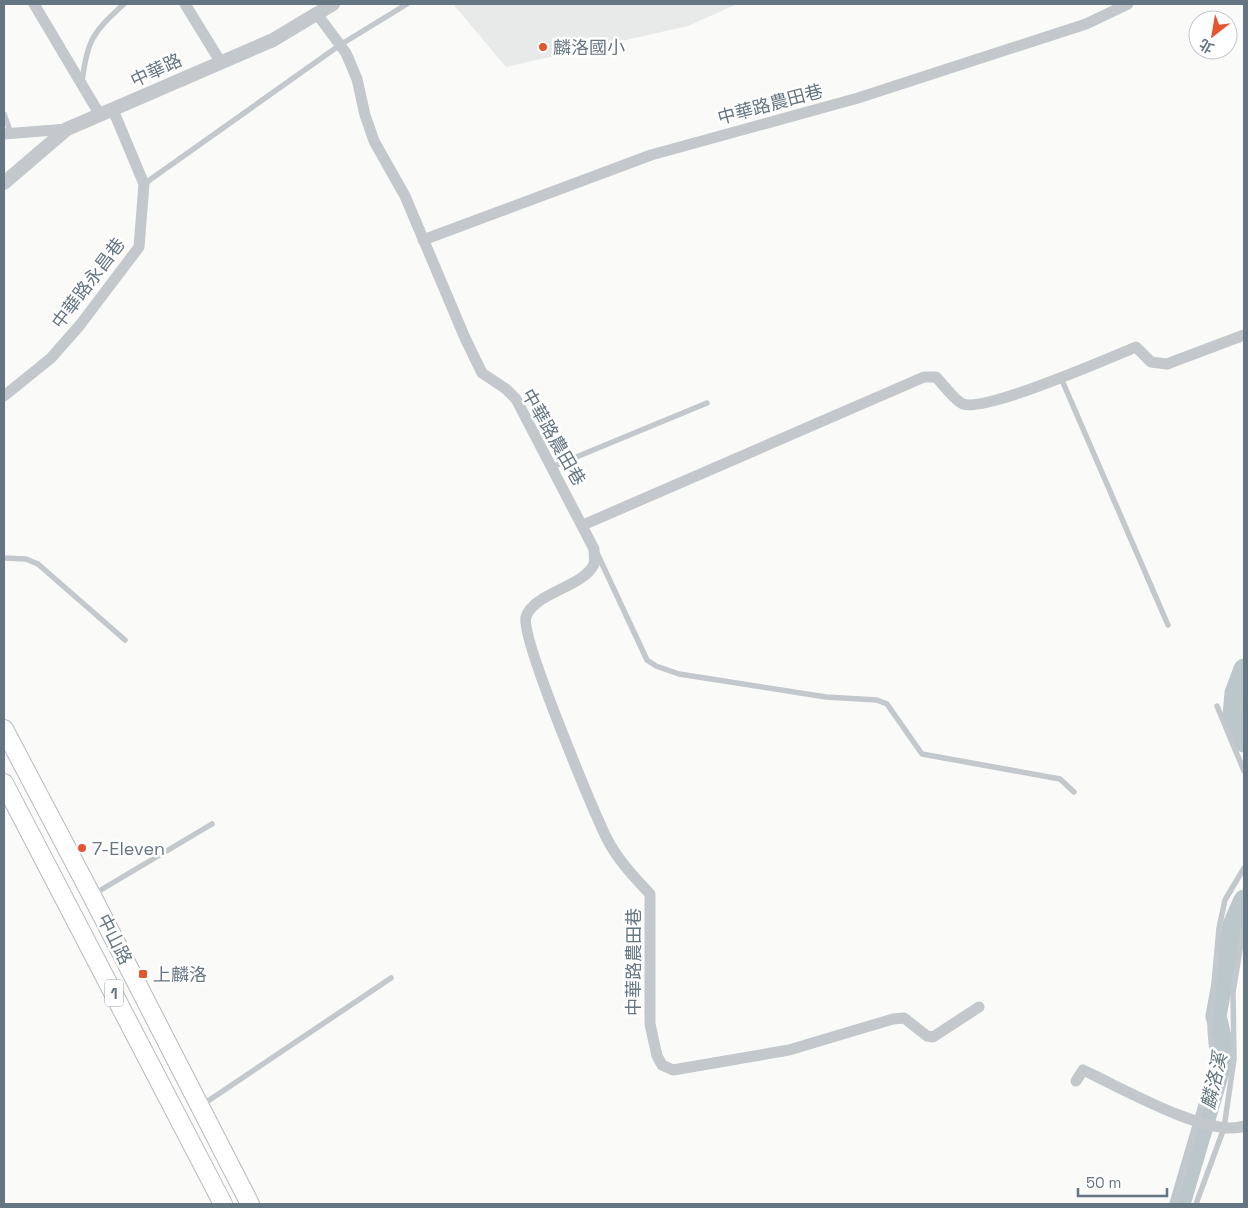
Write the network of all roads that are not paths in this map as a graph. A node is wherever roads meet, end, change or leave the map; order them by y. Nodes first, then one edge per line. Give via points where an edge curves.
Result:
1 (34, 4) edge
2 (124, 4) edge
3 (185, 4) edge
4 (333, 4) edge
5 (407, 4) edge
6 (1128, 4) edge
7 (317, 14) junction
8 (340, 45) junction
9 (220, 60) junction
10 (82, 86) junction
11 (113, 110) junction
12 (4, 114) edge
13 (100, 115) junction
14 (67, 129) junction
15 (8, 134) edge
16 (4, 183) edge
17 (144, 184) junction
18 (423, 240) junction
19 (1244, 335) edge
20 (1061, 378) junction
21 (4, 396) edge
22 (707, 403) dead end
23 (552, 468) junction
24 (583, 525) junction
25 (594, 549) junction
26 (4, 558) edge
27 (1168, 625) dead end
28 (125, 640) dead end
29 (1244, 697) edge
30 (1217, 706) dead end
31 (1244, 708) edge
32 (4, 729) edge
33 (1244, 771) edge
34 (4, 783) edge
35 (1074, 792) dead end
36 (212, 824) dead end
37 (1244, 868) edge
38 (92, 896) junction
39 (1244, 926) edge
40 (123, 955) junction
41 (99, 965) junction
42 (391, 978) dead end
43 (980, 1007) dead end
44 (1076, 1081) dead end
45 (200, 1106) junction
46 (178, 1118) junction
47 (1198, 1122) junction
48 (1244, 1126) edge
49 (1220, 1128) junction
50 (223, 1204) edge
51 (250, 1204) edge
52 (1175, 1204) edge
53 (1196, 1204) edge

1 - 10 street
2 - 10 lane via 90,40
3 - 9 street
4 - 7 street, 中華路
5 - 8 lane
6 - 18 street, 中華路農田巷 via 1086,24 868,95 651,155
7 - 8 street, 中華路農田巷
7 - 9 street, 中華路 via 273,40
8 - 17 lane
8 - 18 street, 中華路農田巷 via 357,79 374,141
9 - 11 street, 中華路
10 - 13 street
11 - 13 street, 中華路
11 - 17 street, 中華路永昌巷
12 - 15 lane
13 - 14 street, 中華路
14 - 15 street
14 - 16 street, 中華路
17 - 21 street, 中華路永昌巷 via 140,247 51,358
18 - 23 street, 中華路農田巷 via 482,373 516,399
19 - 20 street via 1167,364 1151,362 1136,347
20 - 24 street via 976,406 962,403 936,377 924,377
20 - 27 lane
22 - 23 lane
23 - 24 street, 中華路農田巷
24 - 25 street, 中華路農田巷
25 - 35 lane via 647,660 656,666 679,674 816,696 877,700 887,704 922,754 1060,779
25 - 43 street, 中華路農田巷 via 594,563 588,572 532,607 526,617 526,628 544,685 606,838 628,872 650,894 650,1024 662,1065 673,1070 789,1050 893,1019 904,1018 933,1037
26 - 28 lane via 26,559 38,564
29 - 31 lane
30 - 33 lane
32 - 38 main road, 中山路 / 1
34 - 41 main road, 中山路 / 1
36 - 38 lane
37 - 47 lane via 1225,900 1219,928 1210,1029 1213,1062
38 - 40 main road, 中山路 / 1
39 - 49 lane via 1233,992 1234,1059
40 - 41 main road
40 - 45 main road, 中山路 / 1
41 - 46 main road, 中山路 / 1
42 - 45 lane
44 - 47 street via 1083,1070
45 - 46 main road
45 - 51 main road, 中山路 / 1
46 - 50 main road, 中山路 / 1
47 - 49 street
47 - 52 lane
48 - 49 street
49 - 53 lane

